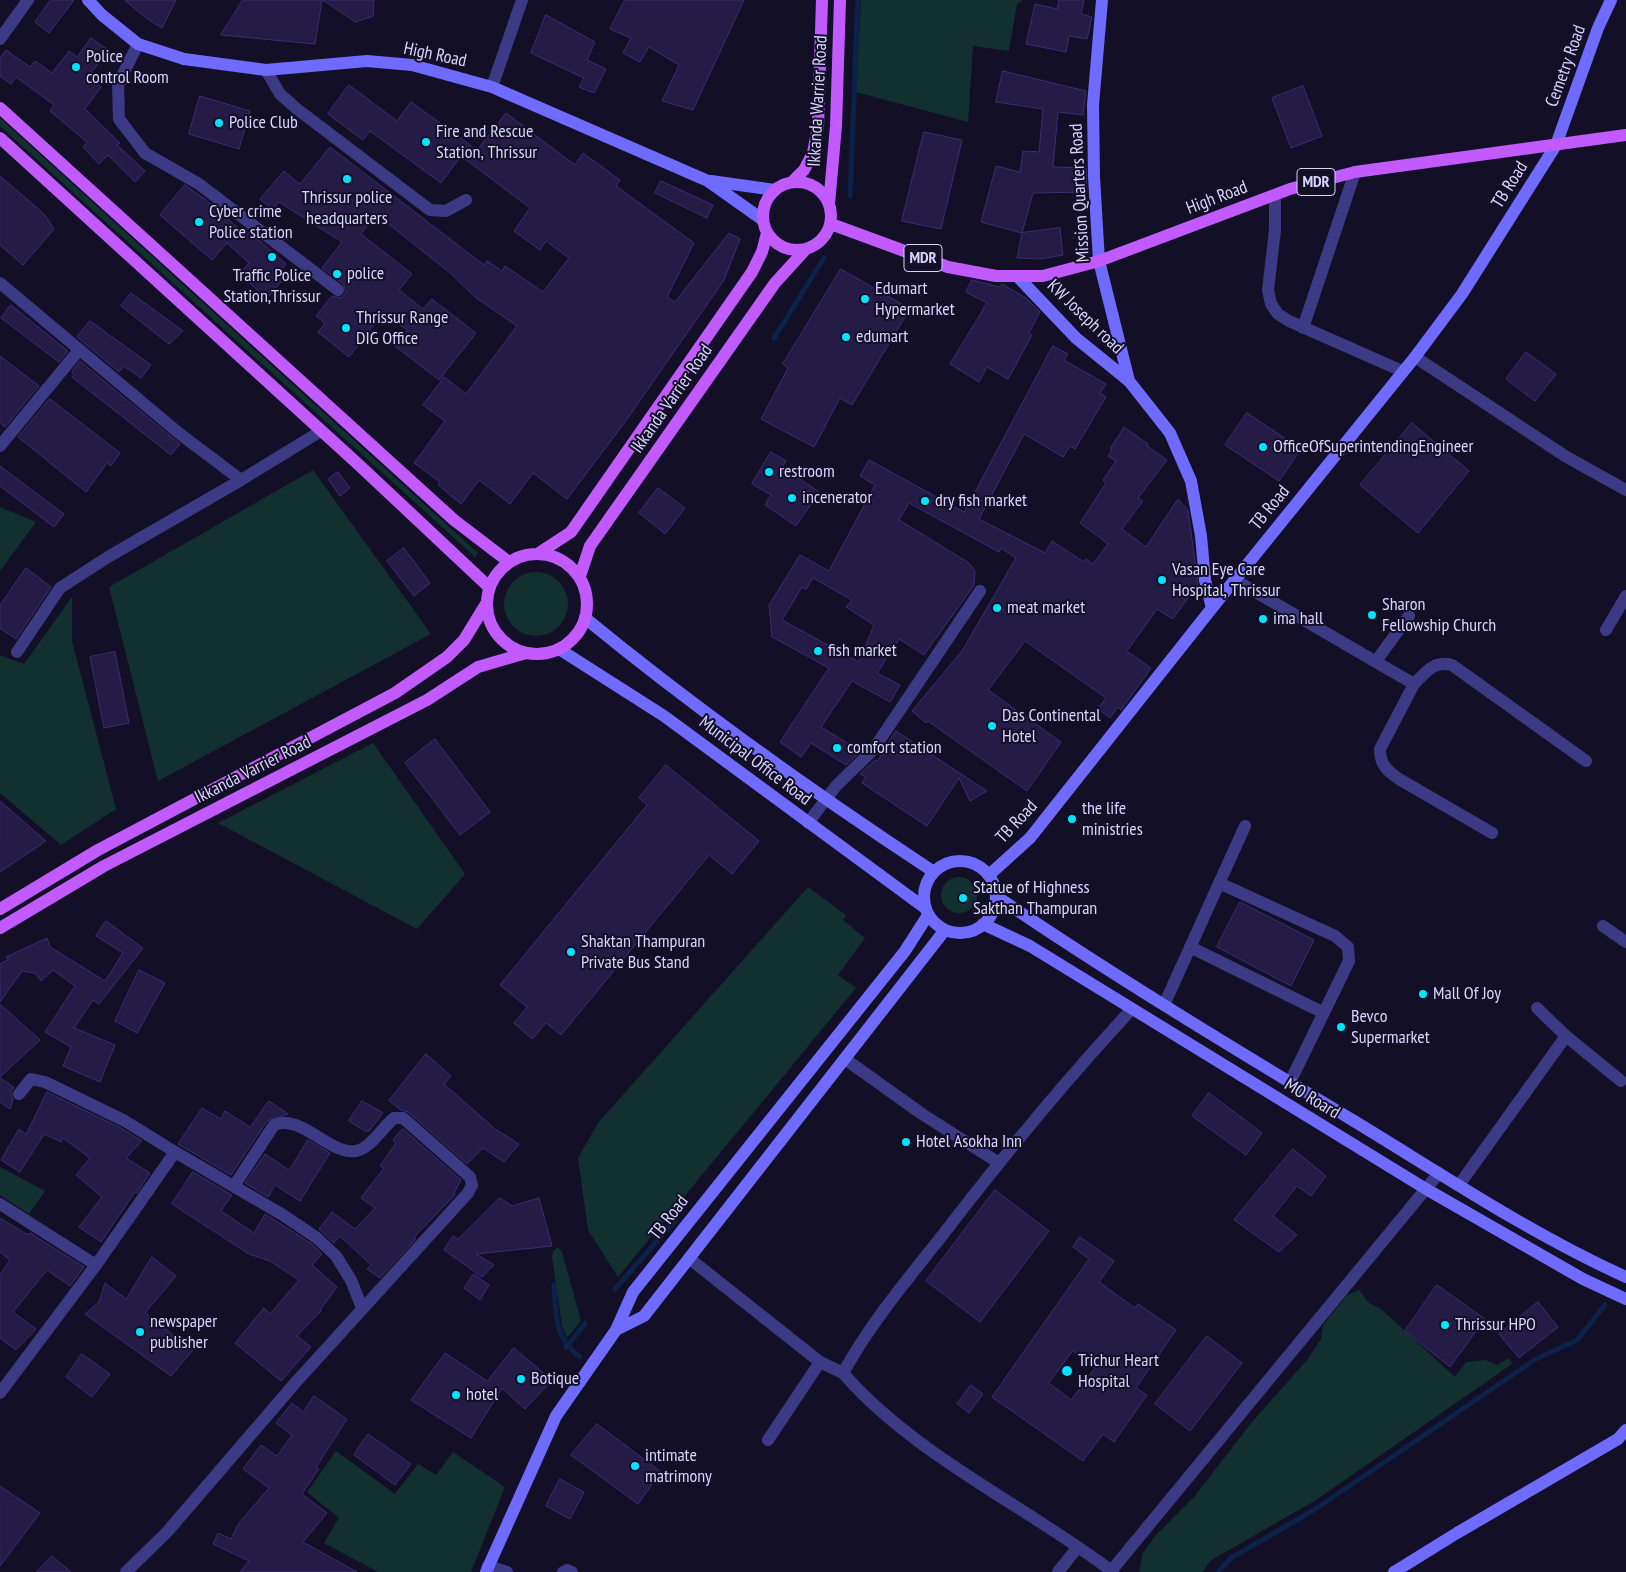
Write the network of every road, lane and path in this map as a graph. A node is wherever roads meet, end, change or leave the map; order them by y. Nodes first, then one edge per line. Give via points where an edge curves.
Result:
1 (28, 0) edge
2 (88, 0) edge
3 (522, 0) edge
4 (822, 0) edge
5 (840, 0) edge
6 (1102, 0) edge
7 (1611, 0) edge
8 (0, 39) edge
9 (138, 44) junction
10 (266, 70) junction
11 (492, 87) junction
12 (0, 108) edge
13 (1626, 135) edge
14 (0, 138) edge
15 (1556, 145) junction
16 (1355, 172) junction
17 (708, 181) junction
18 (792, 182) junction
19 (775, 190) junction
20 (1275, 195) junction
21 (466, 200) dead end
22 (829, 204) junction
23 (763, 220) junction
24 (831, 224) junction
25 (767, 234) junction
26 (806, 249) junction
27 (1100, 261) junction
28 (1018, 277) junction
29 (0, 282) edge
30 (338, 290) dead end
31 (1303, 328) junction
32 (80, 350) junction
33 (1415, 357) junction
34 (1402, 371) junction
35 (1129, 381) junction
36 (321, 431) junction
37 (0, 446) edge
38 (241, 480) junction
39 (1626, 490) edge
40 (539, 553) junction
41 (509, 562) junction
42 (580, 576) junction
43 (1235, 580) junction
44 (489, 587) junction
45 (980, 590) dead end
46 (1626, 596) edge
47 (486, 604) junction
48 (1212, 608) junction
49 (1409, 616) dead end
50 (585, 618) junction
51 (1606, 630) dead end
52 (559, 649) junction
53 (17, 652) dead end
54 (526, 653) junction
55 (1376, 661) junction
56 (1414, 684) junction
57 (1586, 761) dead end
58 (827, 800) junction
59 (808, 823) junction
60 (1245, 826) dead end
61 (1492, 833) dead end
62 (934, 872) junction
63 (989, 875) junction
64 (1219, 883) junction
65 (996, 896) junction
66 (0, 909) edge
67 (927, 912) junction
68 (983, 924) junction
69 (1603, 926) dead end
70 (0, 928) edge
71 (945, 930) junction
72 (1626, 942) edge
73 (1190, 947) junction
74 (1164, 1005) junction
75 (1537, 1008) dead end
76 (1131, 1010) junction
77 (1324, 1013) junction
78 (1566, 1036) junction
79 (845, 1059) junction
80 (1621, 1081) dead end
81 (1290, 1082) junction
82 (19, 1094) dead end
83 (175, 1152) junction
84 (999, 1163) junction
85 (1439, 1173) junction
86 (1459, 1185) junction
87 (234, 1186) junction
88 (1426, 1190) junction
89 (0, 1204) edge
90 (690, 1259) junction
91 (96, 1265) junction
92 (1626, 1276) edge
93 (1626, 1299) edge
94 (362, 1308) junction
95 (616, 1330) junction
96 (820, 1362) junction
97 (843, 1373) junction
98 (0, 1394) edge
99 (1626, 1430) edge
100 (768, 1440) dead end
101 (1078, 1548) junction
102 (487, 1569) edge
103 (1112, 1571) edge
104 (1398, 1571) edge
105 (126, 1572) edge
106 (507, 1572) edge
107 (563, 1572) edge
108 (572, 1572) edge
109 (1058, 1572) edge

1 - 8 street
2 - 9 main road, High Road
3 - 11 street
4 - 18 main road, Ikkanda Warrier Road via 818,127 813,153 804,170
5 - 22 main road, Ikkanda Warrier Road via 836,126
6 - 27 main road, Mission Quarters Road via 1094,104 1094,176
7 - 15 main road, Cemetry Road
9 - 10 main road, High Road via 184,59
9 - 30 street via 118,84 119,119 145,153 198,184
10 - 11 main road, High Road via 367,61 412,65
10 - 21 street via 280,94 297,109 430,210 446,211
11 - 17 main road, High Road
12 - 41 main road via 454,520
13 - 15 main road, High Road / MDR
14 - 36 main road
15 - 16 main road, High Road / MDR
15 - 33 main road, TB Road via 1462,294
16 - 20 main road, High Road / MDR
16 - 31 street
17 - 19 main road
17 - 23 main road, High Road
18 - 19 main road
18 - 22 main road via 810,184
19 - 23 main road via 765,206
20 - 27 main road, High Road / MDR
20 - 31 street via 1275,230 1268,290 1271,304 1278,314
22 - 24 main road
23 - 25 main road
24 - 26 main road via 822,240
24 - 28 main road, High Road / MDR via 948,267
25 - 26 main road via 784,248
25 - 40 main road, Ikkanda Varrier Road via 752,272 571,532
26 - 42 main road, Ikkanda Varrier Road via 775,283 590,546
27 - 28 main road, High Road / MDR via 1043,276
27 - 35 main road, Mission Quarters Road
28 - 35 main road, KW Joseph road via 1076,338
29 - 32 street
31 - 34 street
32 - 37 street
32 - 38 street via 180,434
33 - 34 main road, TB Road
33 - 39 street via 1565,456
34 - 43 main road, TB Road
35 - 48 main road via 1170,433 1191,481
36 - 38 street
36 - 44 main road
38 - 53 street via 60,588
40 - 41 main road via 523,555
40 - 42 main road via 562,560
41 - 44 main road
42 - 50 main road via 588,602
43 - 48 main road, TB Road
43 - 55 street
44 - 47 main road
45 - 58 street via 873,750 836,786
46 - 51 street
47 - 54 main road via 497,636 510,647
47 - 66 main road, Ikkanda Varrier Road via 464,640 447,657 395,693 98,850
48 - 63 main road, TB Road via 1030,838
49 - 55 street
50 - 52 main road via 572,640
50 - 58 main road via 680,694
52 - 54 main road via 543,654
52 - 59 main road, Municipal Office Road via 664,716
54 - 70 main road, Ikkanda Varrier Road via 478,667 427,700 104,866
55 - 56 street
56 - 57 street via 1433,666 1441,662 1452,665
56 - 61 street via 1380,749 1380,760 1399,779
58 - 59 street
58 - 62 main road
59 - 67 main road, Municipal Office Road
60 - 64 street
62 - 63 main road via 946,863 958,861 970,862
62 - 67 main road via 924,889
63 - 65 main road
64 - 73 street
64 - 77 street via 1335,936 1348,947 1349,961
65 - 68 main road via 994,907
65 - 74 main road
67 - 71 main road
67 - 95 main road, TB Road via 905,951 633,1292
68 - 71 main road via 965,932
68 - 76 main road, MO Roard via 1030,946
69 - 72 street
71 - 79 main road
73 - 74 street
73 - 77 street
74 - 81 main road
75 - 78 street
76 - 84 street
76 - 88 main road, MO Roard
77 - 81 street
78 - 80 street
78 - 86 street
79 - 84 street
79 - 90 main road
81 - 85 main road
82 - 83 street via 31,1079 45,1082 125,1121
83 - 87 street
83 - 91 street
84 - 97 street via 885,1308
85 - 86 main road
85 - 88 street
86 - 92 main road via 1529,1227
87 - 94 street via 283,1215 336,1256 351,1280
87 - 94 street via 274,1125 282,1122 292,1123 344,1149 356,1151 365,1147 394,1118 404,1118 470,1177 472,1185 468,1193
88 - 93 main road, MO Roard via 1583,1279
88 - 103 street
89 - 91 street
90 - 95 main road via 644,1316
90 - 96 street
91 - 98 street
94 - 105 street via 167,1532
95 - 102 main road, TB Road via 556,1416
96 - 97 street
96 - 100 street
97 - 101 street via 866,1400 946,1460
99 - 104 main road via 1618,1440
101 - 103 street
101 - 109 street
102 - 106 street
107 - 108 street

